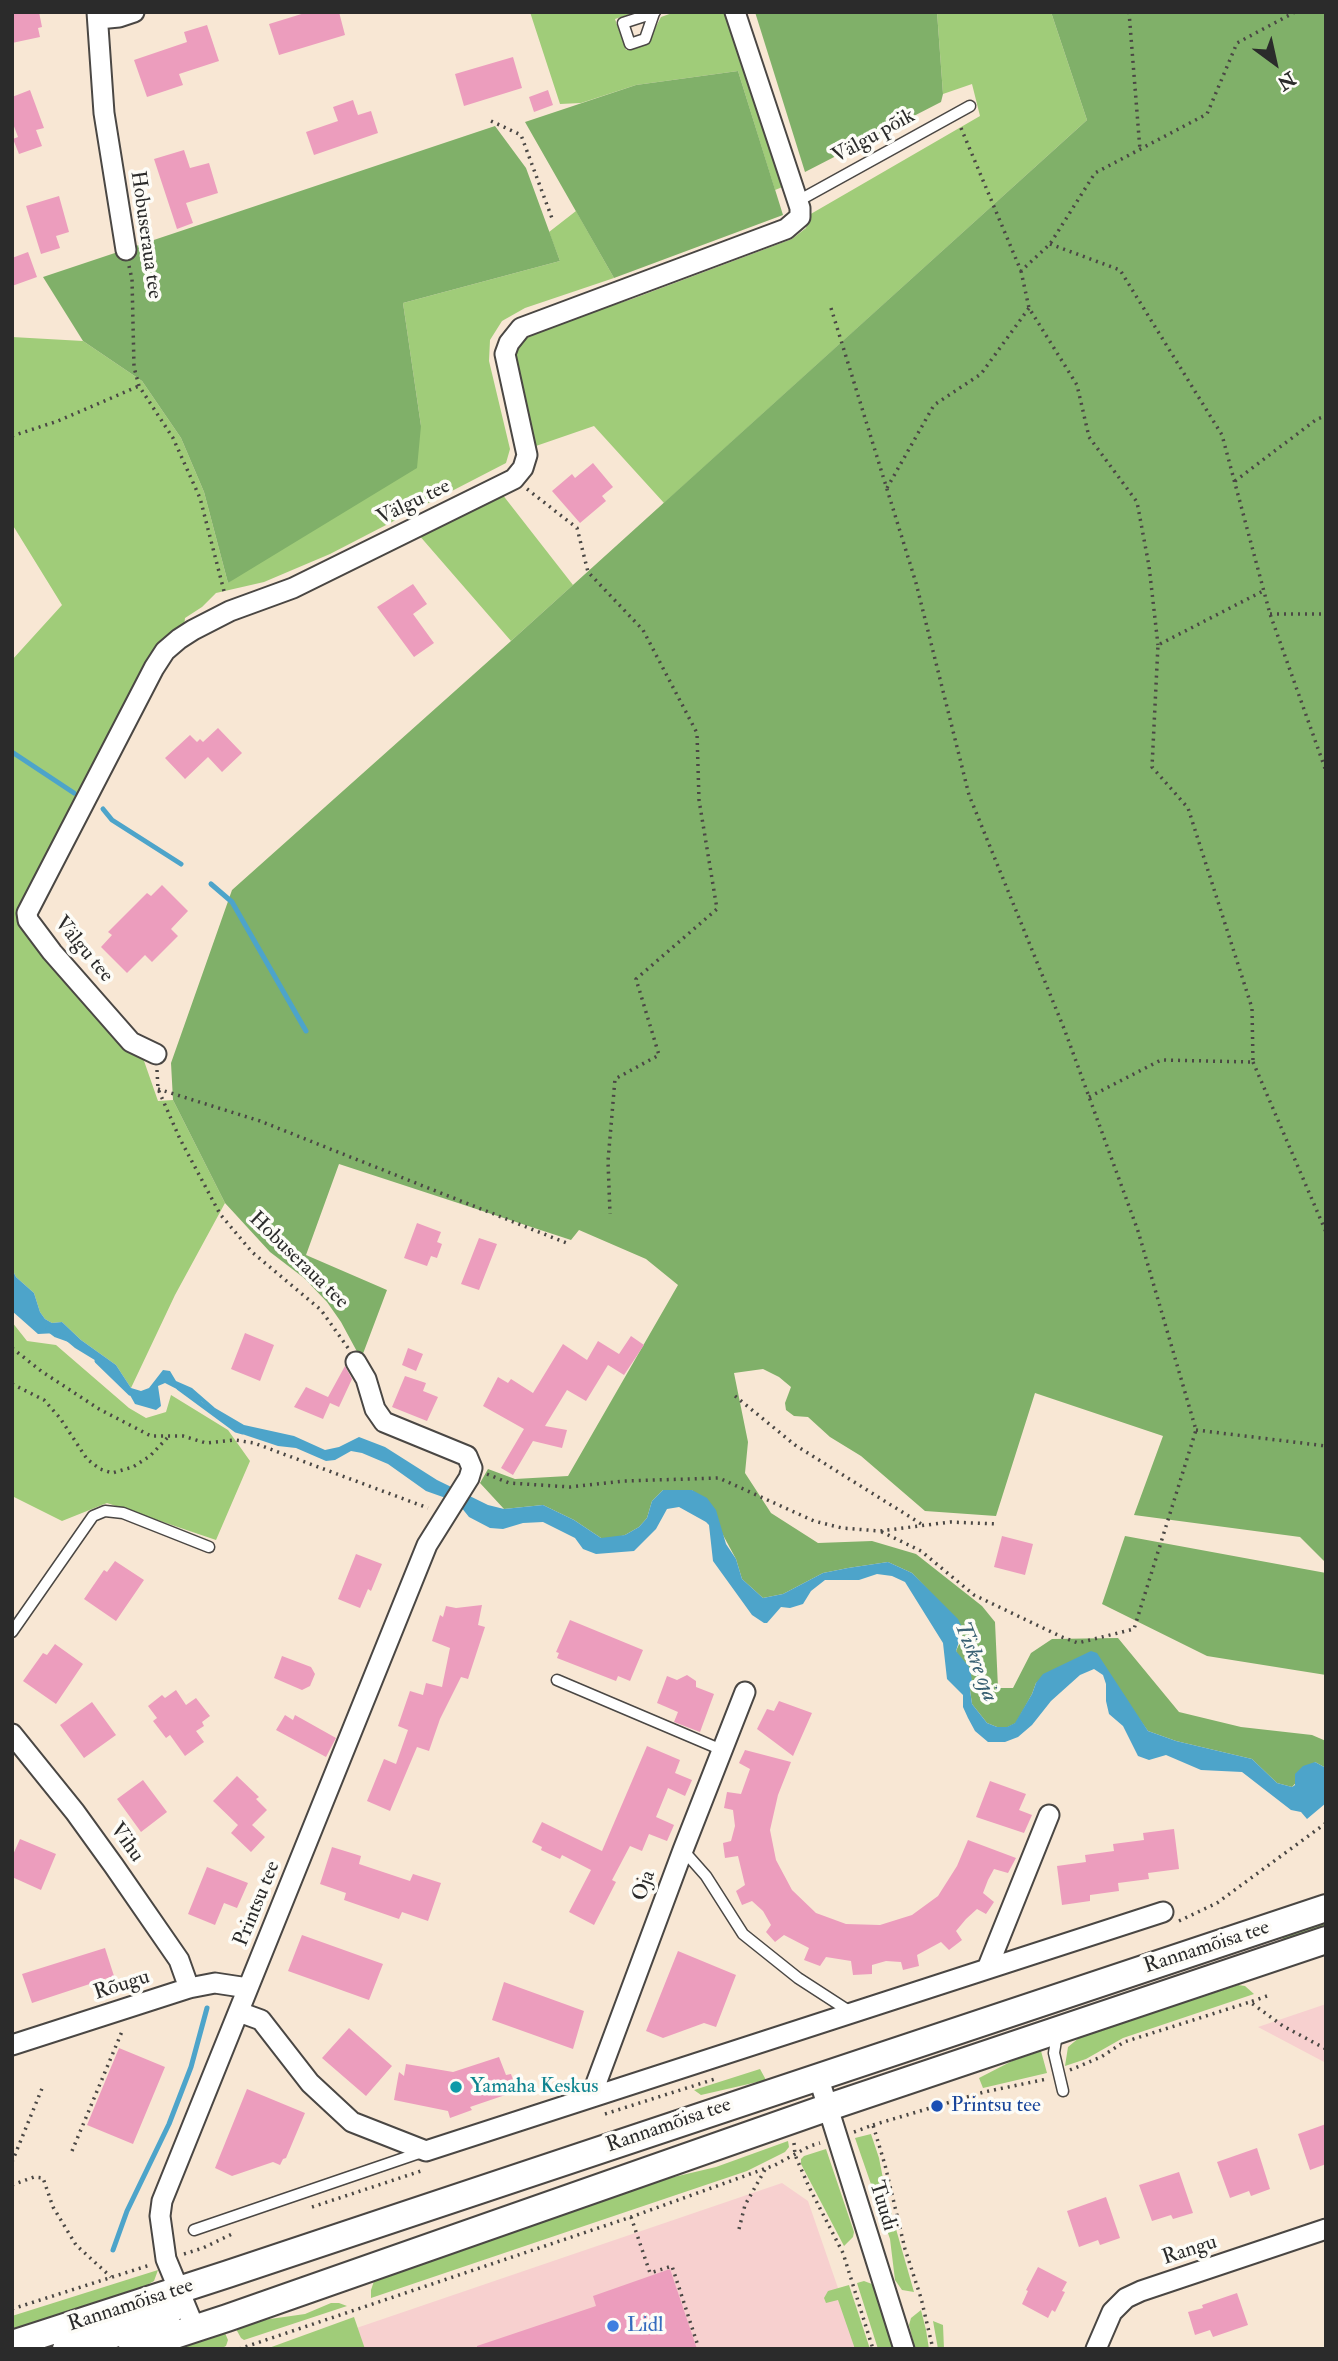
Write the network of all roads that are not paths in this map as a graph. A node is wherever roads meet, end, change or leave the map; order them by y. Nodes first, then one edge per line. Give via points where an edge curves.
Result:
1 (134, 12) edge
2 (735, 12) edge
3 (98, 15) edge
4 (970, 106) dead end
5 (798, 201) junction
6 (127, 250) road end
7 (156, 1054) road end
8 (356, 1362) road end
9 (209, 1547) dead end
10 (12, 1632) edge
11 (557, 1680) dead end
12 (746, 1692) dead end
13 (12, 1734) edge
14 (722, 1750) junction
15 (1049, 1815) dead end
16 (683, 1850) junction
17 (1326, 1908) edge
18 (1163, 1912) dead end
19 (1326, 1940) edge
20 (987, 1969) junction
21 (189, 1987) junction
22 (248, 1988) junction
23 (239, 2012) junction
24 (853, 2013) junction
25 (1058, 2029) junction
26 (12, 2045) edge
27 (818, 2076) junction
28 (1063, 2091) dead end
29 (591, 2097) junction
30 (828, 2107) junction
31 (426, 2151) junction
32 (1326, 2229) edge
33 (194, 2230) dead end
34 (178, 2290) junction
35 (195, 2329) junction
36 (12, 2344) edge
37 (66, 2349) edge
38 (132, 2349) edge
39 (904, 2349) edge
40 (1096, 2349) edge

1 - 3 street via 120,17
2 - 5 street
3 - 6 street, Hobuseraua tee via 104,113
4 - 5 lane, Välgu põik
5 - 7 street, Välgu tee via 800,217 786,229 521,328 505,354 527,455 514,479 293,588 228,600 165,651 27,913 52,952 131,1042
8 - 22 street, Printsu tee via 384,1422 467,1456 472,1468 427,1545
9 - 10 lane via 123,1513 105,1511 93,1516
11 - 14 lane
12 - 14 street, Oja
13 - 21 street, Vihu via 114,1866 179,1960
14 - 16 street, Oja
15 - 20 street
16 - 24 lane via 706,1876 743,1934 798,1978
16 - 29 street, Oja
17 - 27 main road, Rannamõisa tee
18 - 20 street
19 - 25 main road, Rannamõisa tee
20 - 24 street
21 - 22 street, Rõugu via 215,1983
21 - 26 street, Rõugu
22 - 23 street, Printsu tee
23 - 31 street via 261,2020 310,2084 352,2122
23 - 34 street, Printsu tee via 162,2201 166,2259
24 - 29 street
25 - 28 lane via 1054,2053
25 - 30 main road, Rannamõisa tee
27 - 30 street, Tuudi
27 - 34 main road, Rannamõisa tee
29 - 31 street
30 - 35 main road, Rannamõisa tee
30 - 39 street, Tuudi
31 - 33 lane
32 - 40 street, Rangu via 1126,2298 1112,2312
34 - 35 street, Printsu tee
34 - 36 main road, Rannamõisa tee
34 - 37 main road via 174,2306 156,2321
35 - 38 main road, Rannamõisa tee

